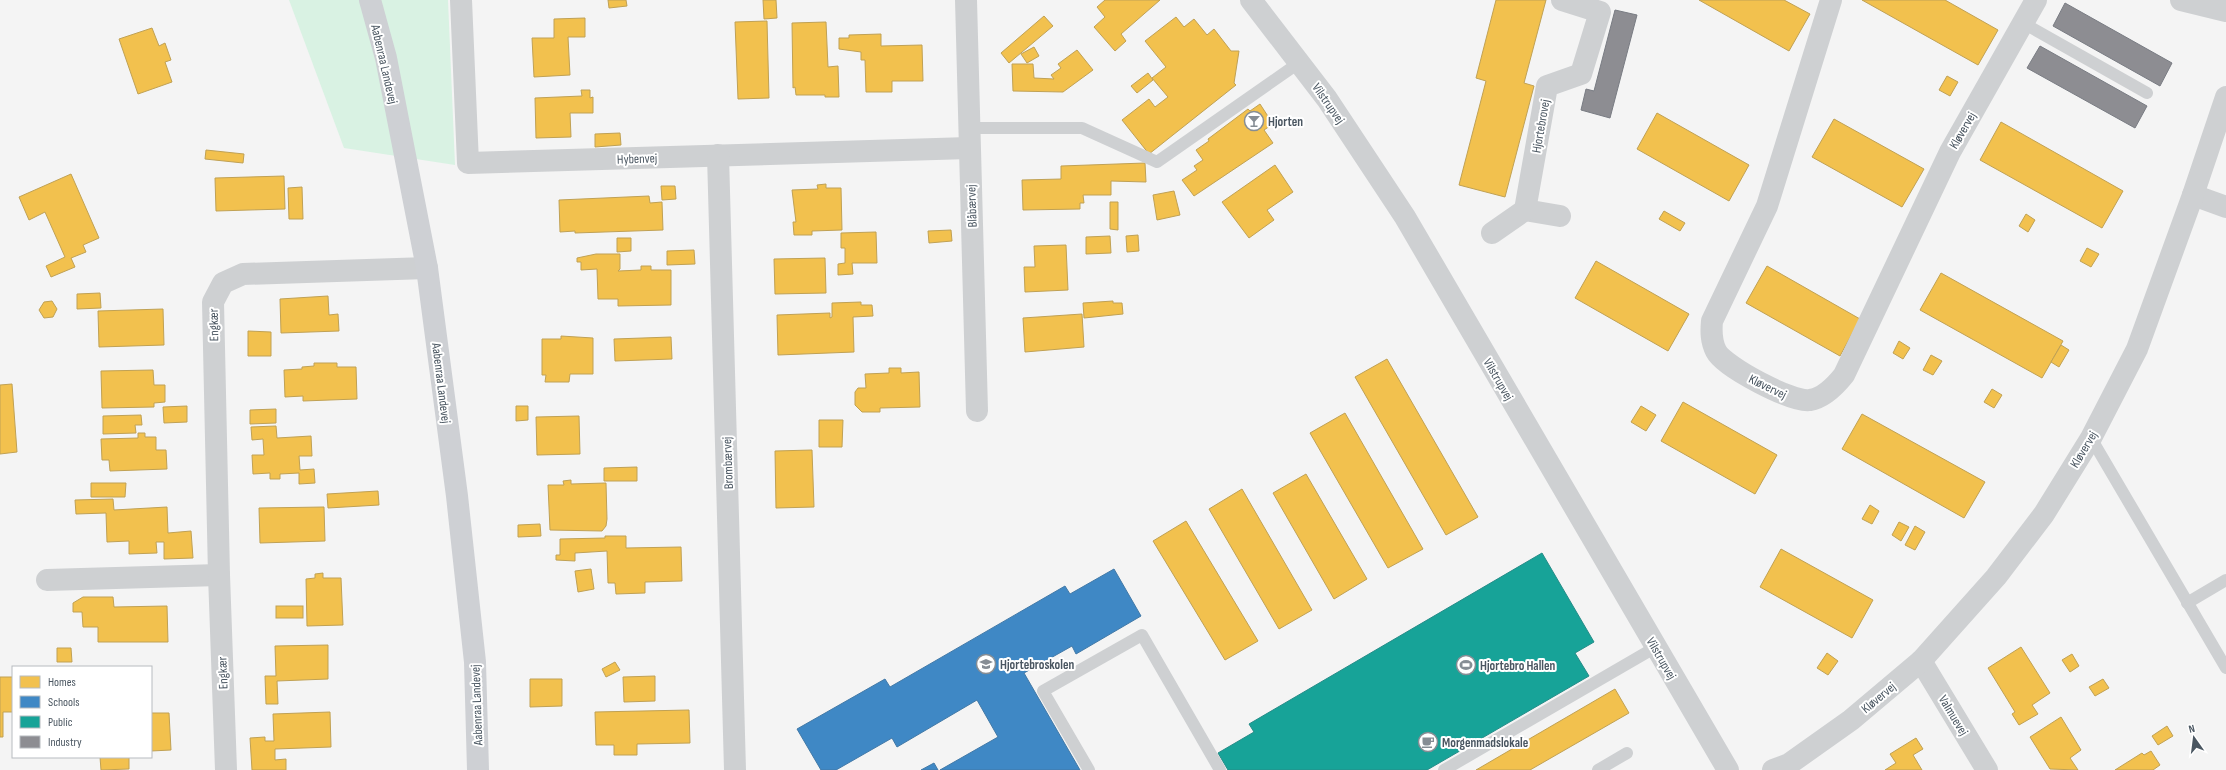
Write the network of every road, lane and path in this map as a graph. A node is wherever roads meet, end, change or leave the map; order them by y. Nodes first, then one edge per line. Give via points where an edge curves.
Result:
1 (370, 0) edge
2 (461, 0) edge
3 (966, 0) edge
4 (1251, 0) edge
5 (1562, 0) edge
6 (1831, 0) edge
7 (2036, 0) edge
8 (2181, 0) edge
9 (2226, 11) edge
10 (2022, 23) junction
11 (1300, 62) junction
12 (2147, 93) dead end
13 (2226, 98) edge
14 (969, 138) junction
15 (718, 155) junction
16 (2193, 196) junction
17 (2226, 207) edge
18 (1525, 210) junction
19 (1560, 216) dead end
20 (1492, 233) dead end
21 (427, 268) junction
22 (977, 411) dead end
23 (2090, 438) junction
24 (219, 575) junction
25 (47, 580) dead end
26 (2226, 580) edge
27 (2188, 603) junction
28 (1656, 647) junction
29 (1921, 661) junction
30 (2226, 668) edge
31 (1627, 753) dead end
32 (226, 770) edge
33 (478, 770) edge
34 (735, 770) edge
35 (1089, 770) edge
36 (1220, 770) edge
37 (1444, 770) edge
38 (1598, 770) edge
39 (1728, 770) edge
40 (1773, 770) edge
41 (1987, 770) edge

1 - 21 main road, Aabenraa Landevej via 386,58
2 - 15 street, Hybenvej via 468,163
3 - 14 street, Blåbærvej
4 - 11 street, Vilstrupvej
5 - 18 street, Hjortebrovej via 1600,12 1582,74 1546,86
6 - 10 street, Kløvervej via 1767,206 1712,321 1711,337 1717,352 1731,367 1790,397 1810,400 1834,387 1844,375 1950,152
7 - 10 street, Kløvervej
8 - 9 street
10 - 12 lane
11 - 14 lane via 1157,162 1082,128
11 - 28 street, Vilstrupvej via 1405,217
13 - 16 street, Kløvervej
14 - 15 street, Hybenvej
14 - 22 street, Blåbærvej
15 - 34 street, Brombærvej
16 - 17 street
16 - 23 street, Kløvervej via 2137,349
18 - 19 street
18 - 20 street
21 - 24 street, Engkær via 243,274 223,283 213,302
21 - 33 main road, Aabenraa Landevej via 457,496 475,662
23 - 27 lane
23 - 29 street, Kløvervej via 2044,514 1996,578
24 - 25 street
24 - 32 street, Engkær
26 - 27 lane
27 - 30 lane
28 - 37 lane
28 - 39 street, Vilstrupvej
29 - 40 street, Kløvervej via 1851,720 1789,764
29 - 41 street, Valmuevej
31 - 38 lane
35 - 36 lane via 1043,691 1142,635

